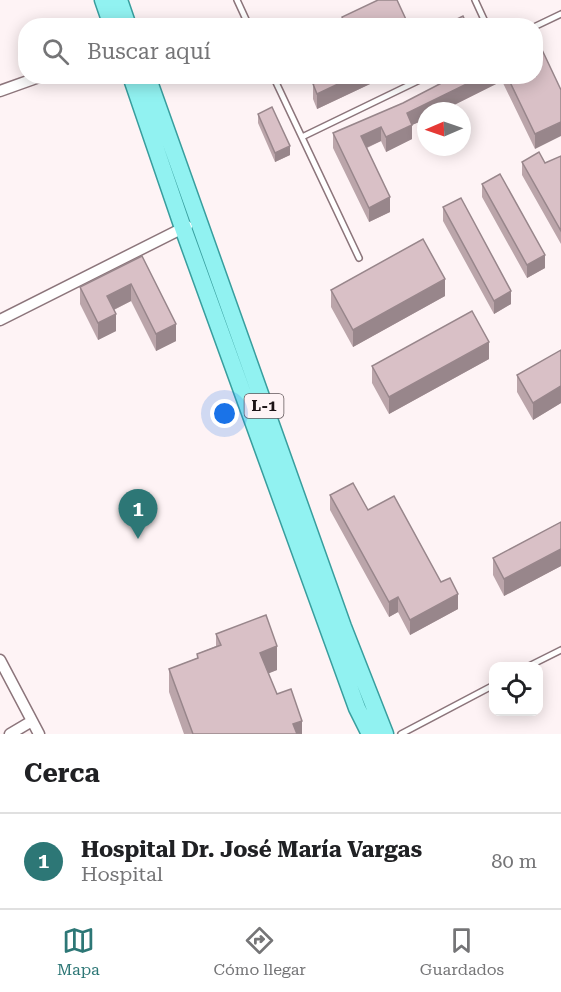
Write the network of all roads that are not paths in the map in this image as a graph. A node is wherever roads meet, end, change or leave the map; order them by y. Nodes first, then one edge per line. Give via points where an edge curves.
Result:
1 (103, 0) edge
2 (119, 0) edge
3 (237, 0) edge
4 (475, 0) edge
5 (561, 14) edge
6 (109, 18) edge
7 (125, 18) edge
8 (245, 18) edge
9 (483, 18) edge
10 (543, 23) edge
11 (20, 84) edge
12 (134, 84) edge
13 (149, 84) edge
14 (277, 84) edge
15 (412, 84) edge
16 (0, 91) edge
17 (302, 137) junction
18 (191, 224) junction
19 (359, 258) dead end
20 (0, 320) edge
21 (561, 650) edge
22 (0, 660) edge
23 (537, 662) edge
24 (489, 688) edge
25 (32, 721) junction
26 (10, 734) edge
27 (39, 734) edge
28 (370, 734) edge
29 (385, 734) edge
30 (401, 734) edge

1 - 6 main road
2 - 7 main road
3 - 8 lane
4 - 9 lane
5 - 10 lane
11 - 16 street
12 - 18 main road, L-1
13 - 18 main road, L-1
14 - 17 lane
15 - 17 lane
17 - 19 lane
18 - 20 street
18 - 28 main road, L-1 via 357,708
18 - 29 main road, L-1
21 - 23 lane
22 - 25 street
24 - 30 lane
25 - 26 street
25 - 27 street

